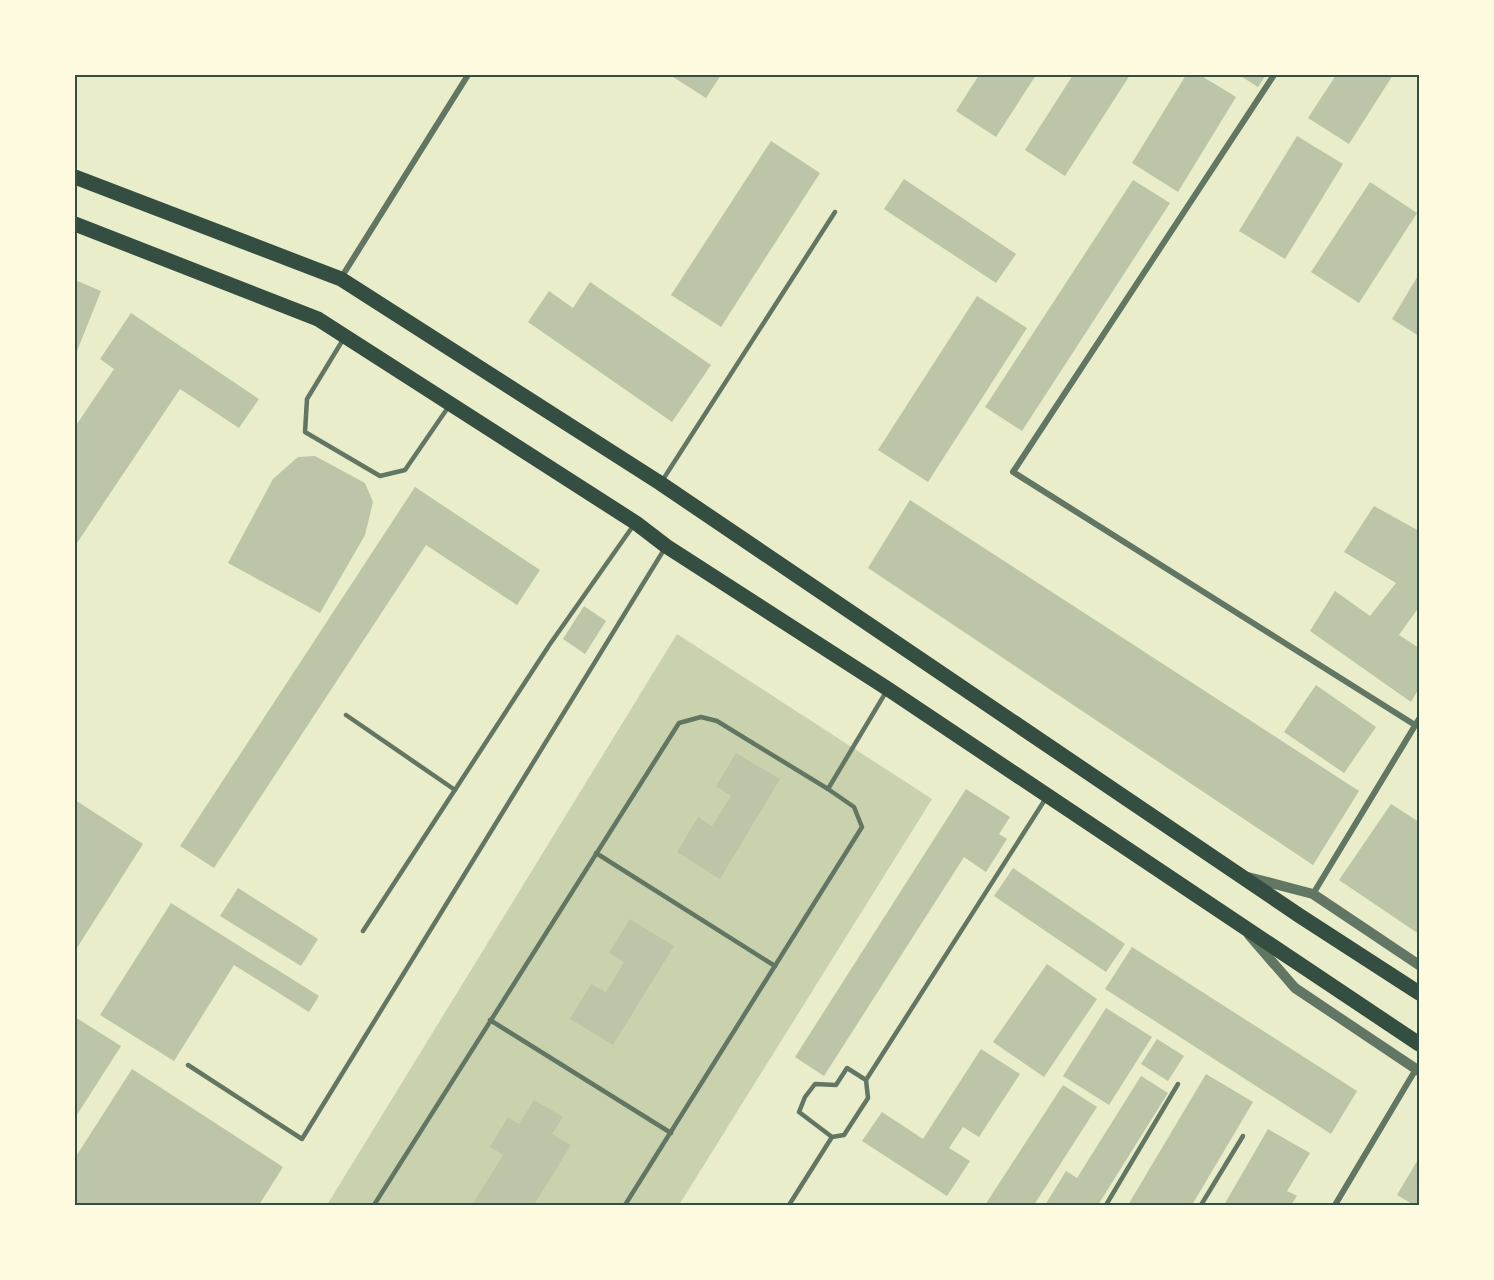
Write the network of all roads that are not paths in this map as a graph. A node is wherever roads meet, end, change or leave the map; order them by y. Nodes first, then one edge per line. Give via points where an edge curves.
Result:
1 (468, 75) edge
2 (1274, 75) edge
3 (75, 177) edge
4 (835, 212) dead end
5 (75, 224) edge
6 (340, 279) junction
7 (346, 336) junction
8 (450, 404) junction
9 (660, 483) junction
10 (636, 523) junction
11 (666, 546) junction
12 (888, 689) junction
13 (346, 715) dead end
14 (1417, 722) edge
15 (828, 789) junction
16 (455, 790) junction
17 (1047, 796) junction
18 (596, 853) junction
19 (1239, 875) junction
20 (1313, 894) junction
21 (1238, 923) junction
22 (363, 931) dead end
23 (1419, 964) edge
24 (775, 966) junction
25 (1419, 993) edge
26 (490, 1020) junction
27 (1419, 1044) edge
28 (188, 1065) dead end
29 (1418, 1070) edge
30 (866, 1080) junction
31 (1178, 1084) dead end
32 (671, 1133) junction
33 (1243, 1136) dead end
34 (832, 1137) junction
35 (374, 1205) edge
36 (625, 1205) edge
37 (789, 1205) edge
38 (1106, 1205) edge
39 (1201, 1205) edge
40 (1335, 1205) edge

1 - 6 street
2 - 14 street via 1013,472
3 - 6 main road
4 - 9 lane
5 - 7 main road via 318,319
6 - 9 main road
7 - 8 main road
7 - 8 lane via 307,399 305,432 380,476 405,470
8 - 10 main road
9 - 19 main road
10 - 11 main road
10 - 16 lane via 550,644
11 - 12 main road
11 - 28 lane via 302,1139
12 - 15 lane
12 - 17 main road
13 - 16 lane
14 - 20 street
15 - 18 lane via 717,722 700,717 679,723
15 - 24 lane via 854,807 862,827
16 - 22 lane
17 - 21 main road
17 - 30 lane
18 - 24 lane
18 - 26 lane
19 - 20 street
19 - 25 main road
20 - 23 street
21 - 27 main road
21 - 29 street via 1295,988
24 - 32 lane
26 - 32 lane
26 - 35 lane
29 - 40 street
30 - 34 lane via 868,1098 844,1135
30 - 34 lane via 847,1068 836,1085 815,1084 804,1097 799,1112
31 - 38 lane
32 - 36 lane
33 - 39 lane
34 - 37 lane

